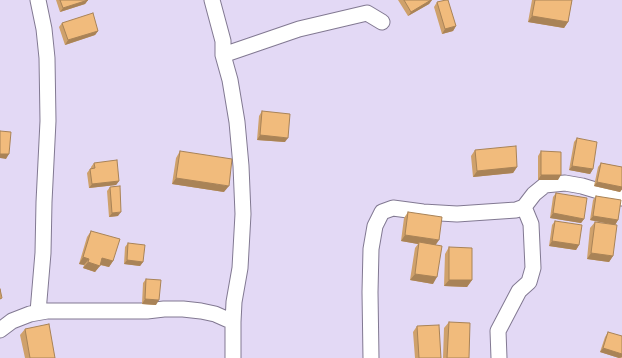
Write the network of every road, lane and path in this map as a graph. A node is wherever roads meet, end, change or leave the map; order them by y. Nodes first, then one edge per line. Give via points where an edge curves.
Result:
1 (38, 0) edge
2 (212, 0) edge
3 (382, 22) dead end
4 (223, 55) junction
5 (622, 198) edge
6 (524, 208) junction
7 (38, 312) junction
8 (233, 322) junction
9 (0, 330) edge
10 (232, 358) edge
11 (371, 358) edge
12 (499, 358) edge

1 - 7 street via 47,58 48,121
2 - 4 street via 223,41
3 - 4 street via 367,13 299,29
4 - 8 street via 237,122 243,214
5 - 6 street via 565,183 545,185 534,194
6 - 11 street via 457,214 392,208 382,212 375,226 371,249
6 - 12 street via 531,224 533,268 529,282 519,291 498,331
7 - 8 street via 183,309 215,314
7 - 9 street via 12,321
8 - 10 street

